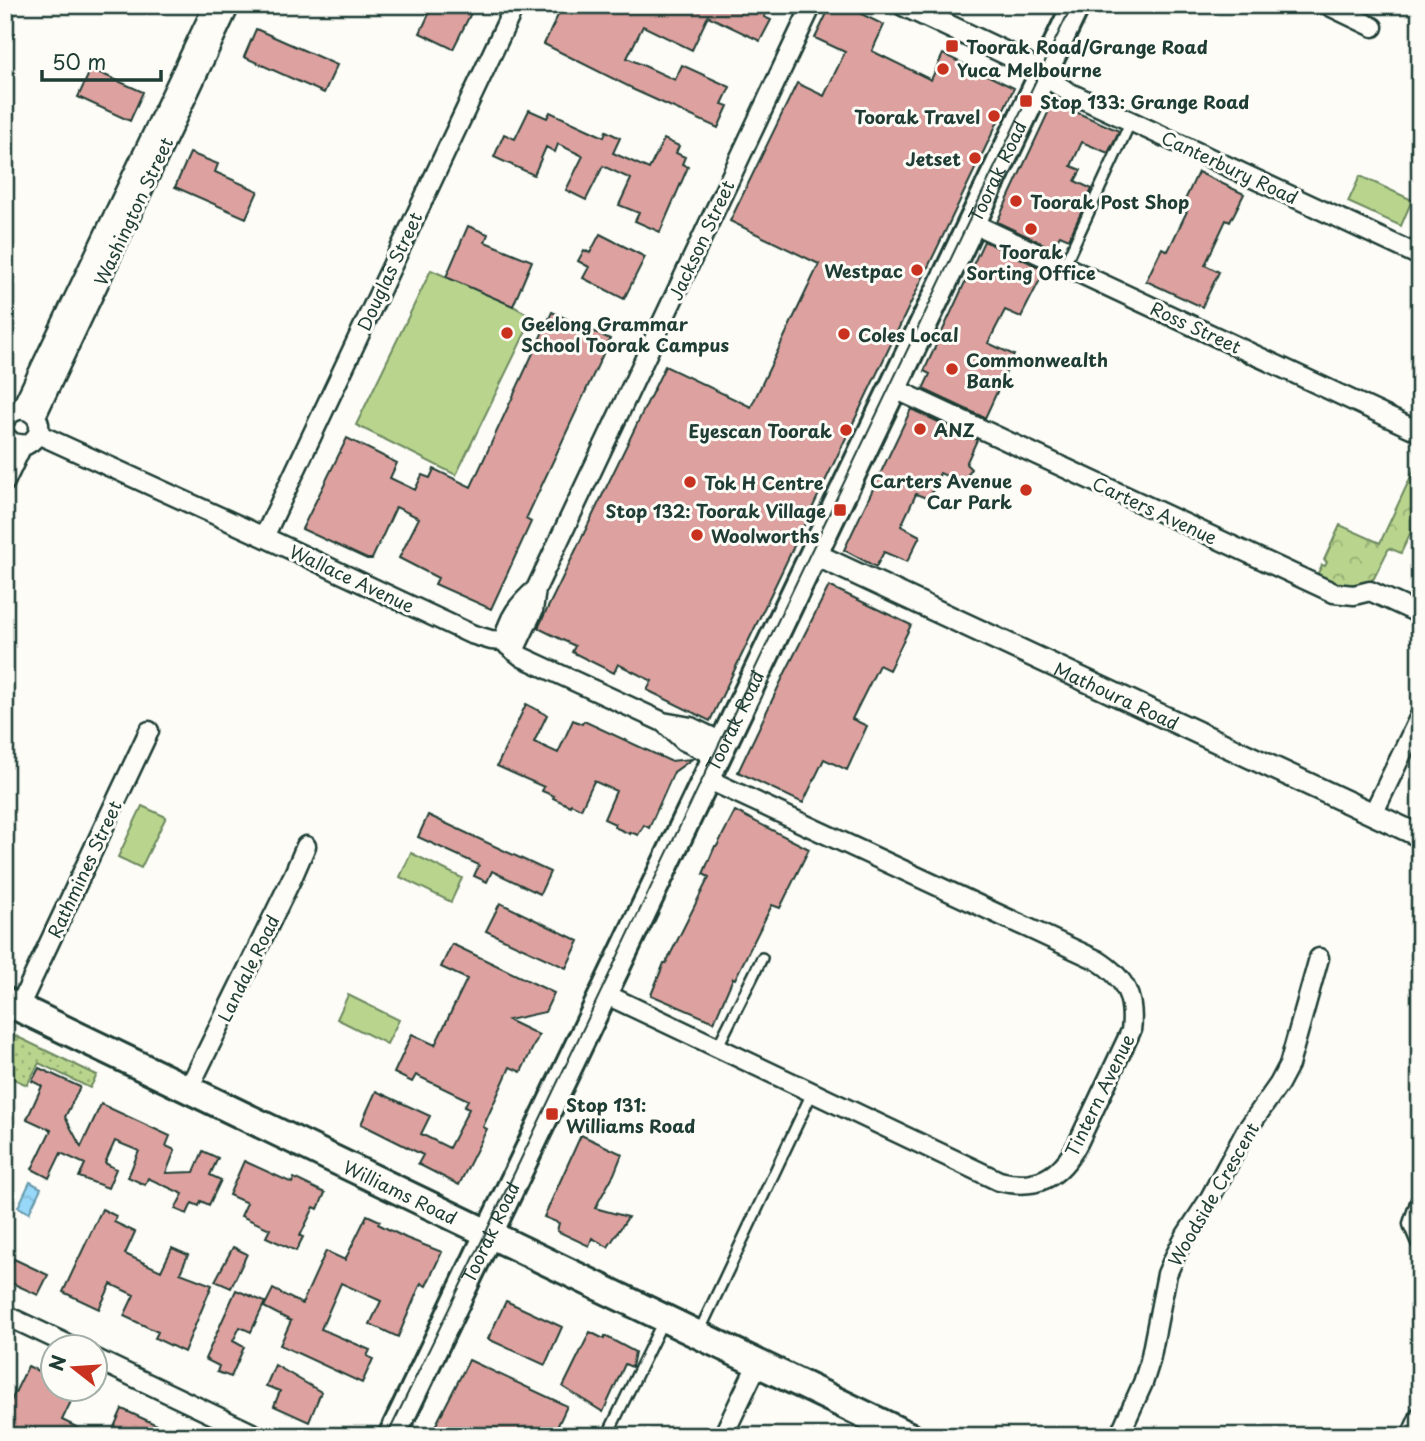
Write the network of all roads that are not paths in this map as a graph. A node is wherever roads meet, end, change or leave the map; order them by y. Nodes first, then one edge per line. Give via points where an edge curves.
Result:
1 (214, 5) edge
2 (230, 5) edge
3 (515, 5) edge
4 (812, 5) edge
5 (904, 5) edge
6 (1076, 5) edge
7 (1327, 5) edge
8 (1373, 27) dead end
9 (1042, 75) junction
10 (1132, 121) junction
11 (972, 223) junction
12 (1420, 256) edge
13 (1064, 265) junction
14 (893, 388) junction
15 (19, 419) edge
16 (1420, 432) edge
17 (10, 442) edge
18 (5, 482) edge
19 (264, 537) junction
20 (814, 554) junction
21 (1420, 614) edge
22 (509, 646) junction
23 (1420, 716) edge
24 (149, 731) dead end
25 (716, 760) junction
26 (1373, 814) junction
27 (1420, 836) edge
28 (306, 846) dead end
29 (762, 958) dead end
30 (1319, 958) dead end
31 (605, 994) junction
32 (12, 1004) edge
33 (717, 1048) junction
34 (188, 1090) junction
35 (811, 1093) junction
36 (1420, 1203) edge
37 (490, 1233) junction
38 (1420, 1240) edge
39 (5, 1315) edge
40 (665, 1318) junction
41 (41, 1332) edge
42 (698, 1334) junction
43 (758, 1363) junction
44 (108, 1365) edge
45 (1420, 1416) edge
46 (258, 1436) edge
47 (392, 1436) edge
48 (607, 1436) edge
49 (723, 1436) edge
50 (909, 1436) edge
51 (1119, 1436) edge
52 (1411, 1436) edge

1 - 15 street, Washington Street
2 - 15 street, Washington Street
3 - 19 street, Douglas Street
4 - 22 street, Jackson Street via 536,589 533,611
5 - 9 street
6 - 9 main road, Toorak Road
7 - 8 street
9 - 10 street, Canterbury Road
9 - 11 main road, Toorak Road
10 - 12 street, Canterbury Road
10 - 13 lane
11 - 13 street, Ross Street
11 - 14 main road, Toorak Road
13 - 16 street, Ross Street
14 - 20 main road, Toorak Road
14 - 21 street, Carters Avenue via 1334,593 1370,591
15 - 17 street via 33,441
15 - 19 street, Wallace Avenue
17 - 18 street
19 - 22 street, Wallace Avenue via 471,634
20 - 25 main road, Toorak Road
20 - 26 street, Mathoura Road
22 - 25 street, Wallace Avenue via 522,657 663,722
23 - 26 street
24 - 32 street, Rathmines Street
25 - 31 main road, Toorak Road
25 - 35 street, Tintern Avenue via 1097,960 1118,975 1131,1000 1131,1031 1079,1143 1061,1169 1039,1182 1014,1185 999,1181
26 - 27 street, Mathoura Road
28 - 34 street, Landale Road
29 - 33 lane
30 - 51 street, Woodside Crescent via 1289,1065 1175,1256 1150,1362
31 - 33 street, Tintern Avenue
31 - 37 main road, Toorak Road
32 - 34 main road, Williams Road
33 - 35 street, Tintern Avenue
34 - 37 main road, Williams Road
35 - 42 lane
36 - 38 street via 1413,1224
37 - 40 main road, Williams Road
37 - 47 main road, Toorak Road
39 - 41 street
40 - 42 main road, Williams Road
40 - 48 lane
42 - 43 main road, Williams Road
43 - 49 street
43 - 50 main road, Williams Road
44 - 46 street
45 - 52 street

